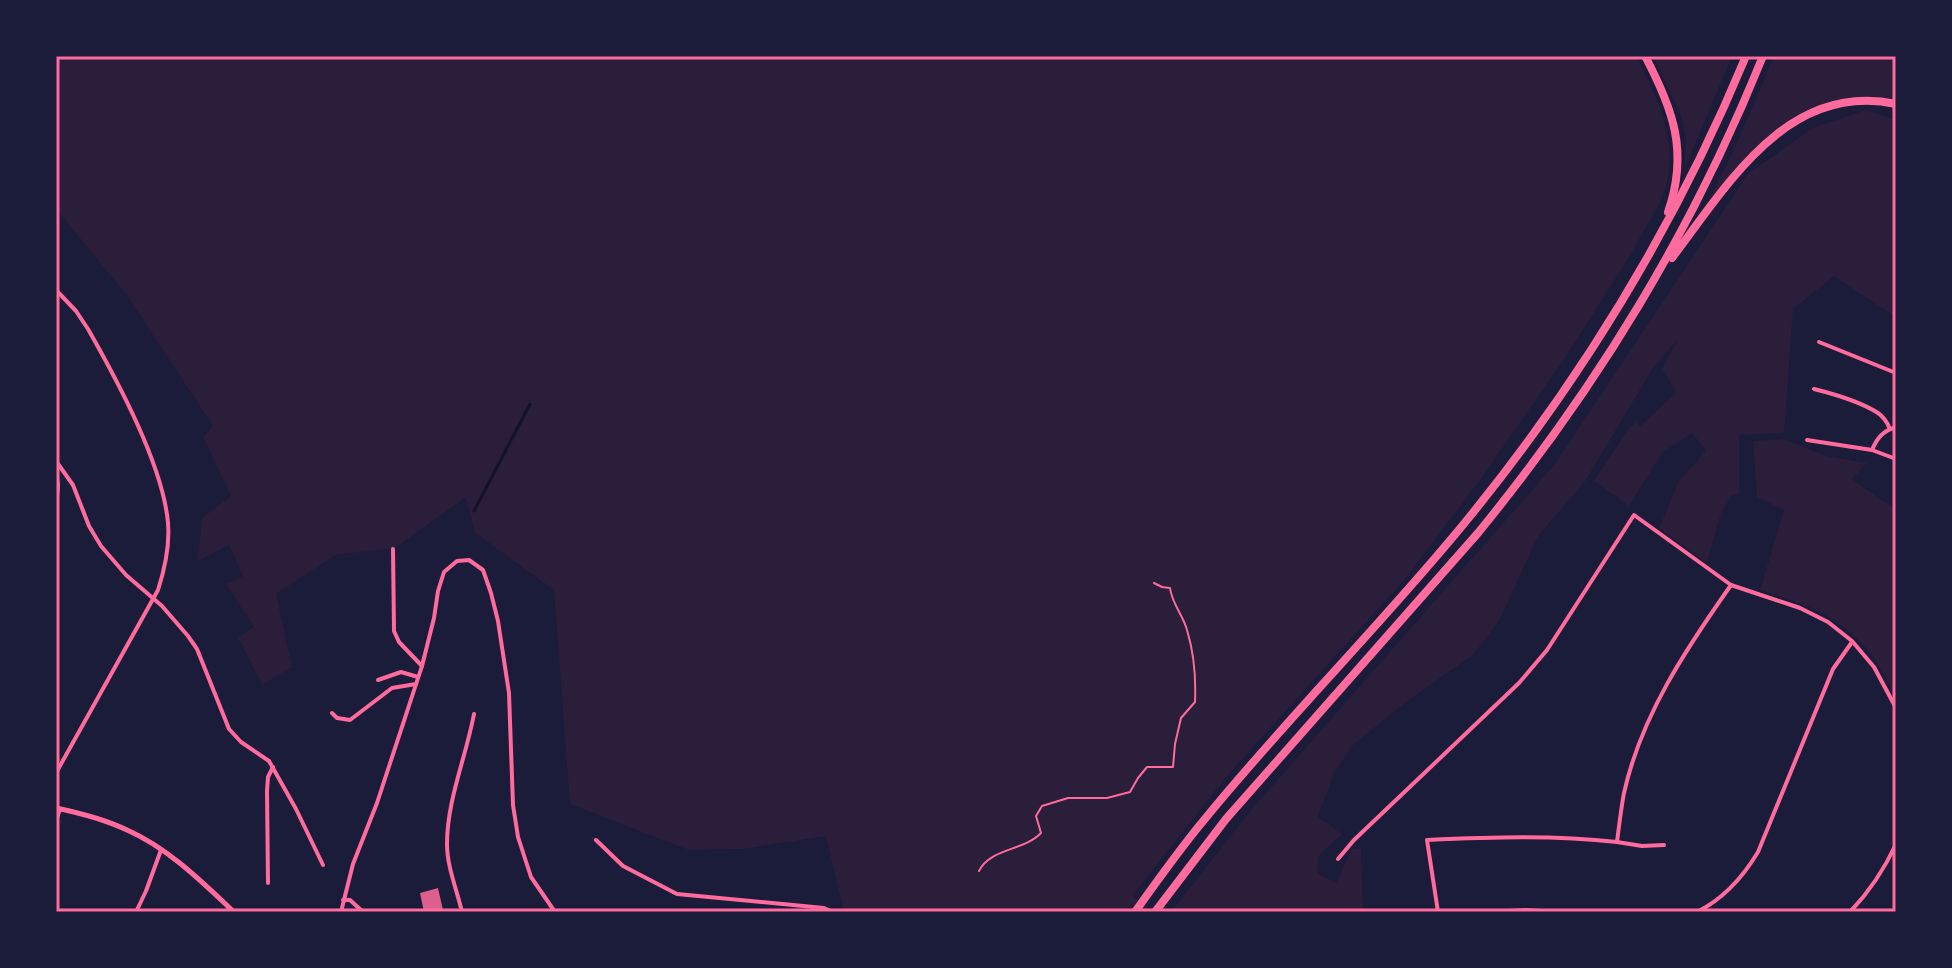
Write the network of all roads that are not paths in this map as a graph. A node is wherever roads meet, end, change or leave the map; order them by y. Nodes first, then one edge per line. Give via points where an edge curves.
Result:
1 (1645, 56) edge
2 (1746, 56) edge
3 (1763, 56) edge
4 (1896, 104) edge
5 (1660, 236) junction
6 (1655, 281) junction
7 (56, 290) edge
8 (1819, 342) dead end
9 (1896, 373) edge
10 (1814, 389) dead end
11 (1893, 428) edge
12 (1807, 440) dead end
13 (1872, 450) junction
14 (1896, 459) edge
15 (56, 461) edge
16 (56, 471) edge
17 (56, 507) edge
18 (393, 549) dead end
19 (1731, 585) junction
20 (153, 599) junction
21 (1852, 641) junction
22 (422, 666) junction
23 (418, 677) junction
24 (378, 680) dead end
25 (416, 684) junction
26 (1896, 708) edge
27 (332, 713) dead end
28 (474, 714) dead end
29 (273, 767) junction
30 (56, 773) edge
31 (58, 809) edge
32 (56, 821) edge
33 (596, 840) dead end
34 (1617, 842) junction
35 (1896, 844) edge
36 (1664, 845) dead end
37 (161, 850) junction
38 (1338, 859) dead end
39 (323, 865) dead end
40 (268, 883) dead end
41 (343, 900) junction
42 (136, 912) edge
43 (234, 912) edge
44 (341, 912) edge
45 (363, 912) edge
46 (462, 912) edge
47 (555, 912) edge
48 (833, 912) edge
49 (1135, 912) edge
50 (1155, 912) edge
51 (1438, 912) edge
52 (1491, 912) edge
53 (1558, 912) edge
54 (1697, 912) edge
55 (1850, 912) edge

1 - 5 highway via 1669,106 1678,143 1674,192
2 - 5 highway
3 - 6 highway via 1719,157
4 - 6 highway via 1869,99 1841,102 1786,128 1732,179
5 - 49 highway via 1589,356 1508,469 1241,776
6 - 50 highway via 1594,379 1511,493 1226,819
7 - 20 street via 100,349 158,481 168,537
8 - 9 street
10 - 11 street via 1877,412
11 - 13 street via 1877,438
12 - 13 street
13 - 14 street
15 - 20 street via 97,540
16 - 17 street
18 - 22 street via 394,631
19 - 21 street via 1800,608
19 - 34 street via 1652,713 1625,791
19 - 38 street via 1634,515 1547,650 1519,683
20 - 29 street via 197,649 229,729
20 - 30 street
21 - 26 street via 1874,667
21 - 54 street via 1833,669 1758,852 1730,889
22 - 23 street
22 - 47 street via 444,572 457,561 469,560 483,570 498,621 509,693 518,837 531,877
23 - 24 street via 401,672
23 - 25 street
25 - 27 street via 392,688 350,720
25 - 41 street
28 - 46 street via 447,846
29 - 39 street
29 - 40 street via 267,791
31 - 32 street
31 - 37 street via 109,822
33 - 48 street via 623,866 677,894
34 - 36 street
34 - 51 street via 1521,836 1427,840
35 - 55 street via 1885,868
37 - 42 street
37 - 43 street
41 - 44 street
41 - 45 street
52 - 53 street

